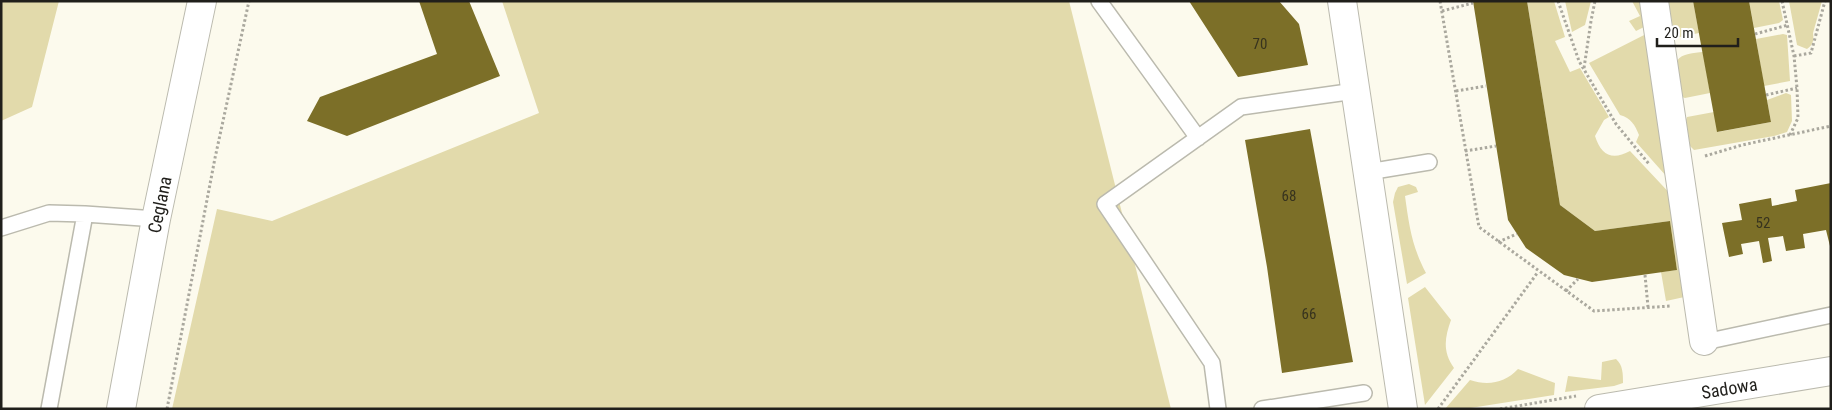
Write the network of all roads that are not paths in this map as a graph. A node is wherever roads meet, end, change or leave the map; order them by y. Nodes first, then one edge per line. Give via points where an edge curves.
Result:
1 (202, 1) edge
2 (1099, 1) edge
3 (1342, 1) edge
4 (1654, 1) edge
5 (1355, 91) junction
6 (1198, 138) junction
7 (1429, 162) dead end
8 (1368, 172) junction
9 (85, 214) junction
10 (156, 219) junction
11 (1, 228) edge
12 (1831, 315) edge
13 (1709, 340) joint
14 (1831, 371) edge
15 (1364, 393) dead end
16 (48, 409) edge
17 (121, 409) edge
18 (1218, 409) edge
19 (1262, 409) edge
20 (1403, 409) edge
21 (1599, 409) edge

1 - 10 street, Ceglana
2 - 6 lane
3 - 5 street
4 - 13 street via 1666,166
5 - 6 lane via 1241,107
5 - 8 street
6 - 18 lane via 1105,204 1212,363
7 - 8 lane
8 - 20 street
9 - 10 lane
9 - 11 lane via 49,213
9 - 16 lane
10 - 17 street, Ceglana
12 - 13 lane
14 - 21 street, Sadowa
15 - 19 lane

